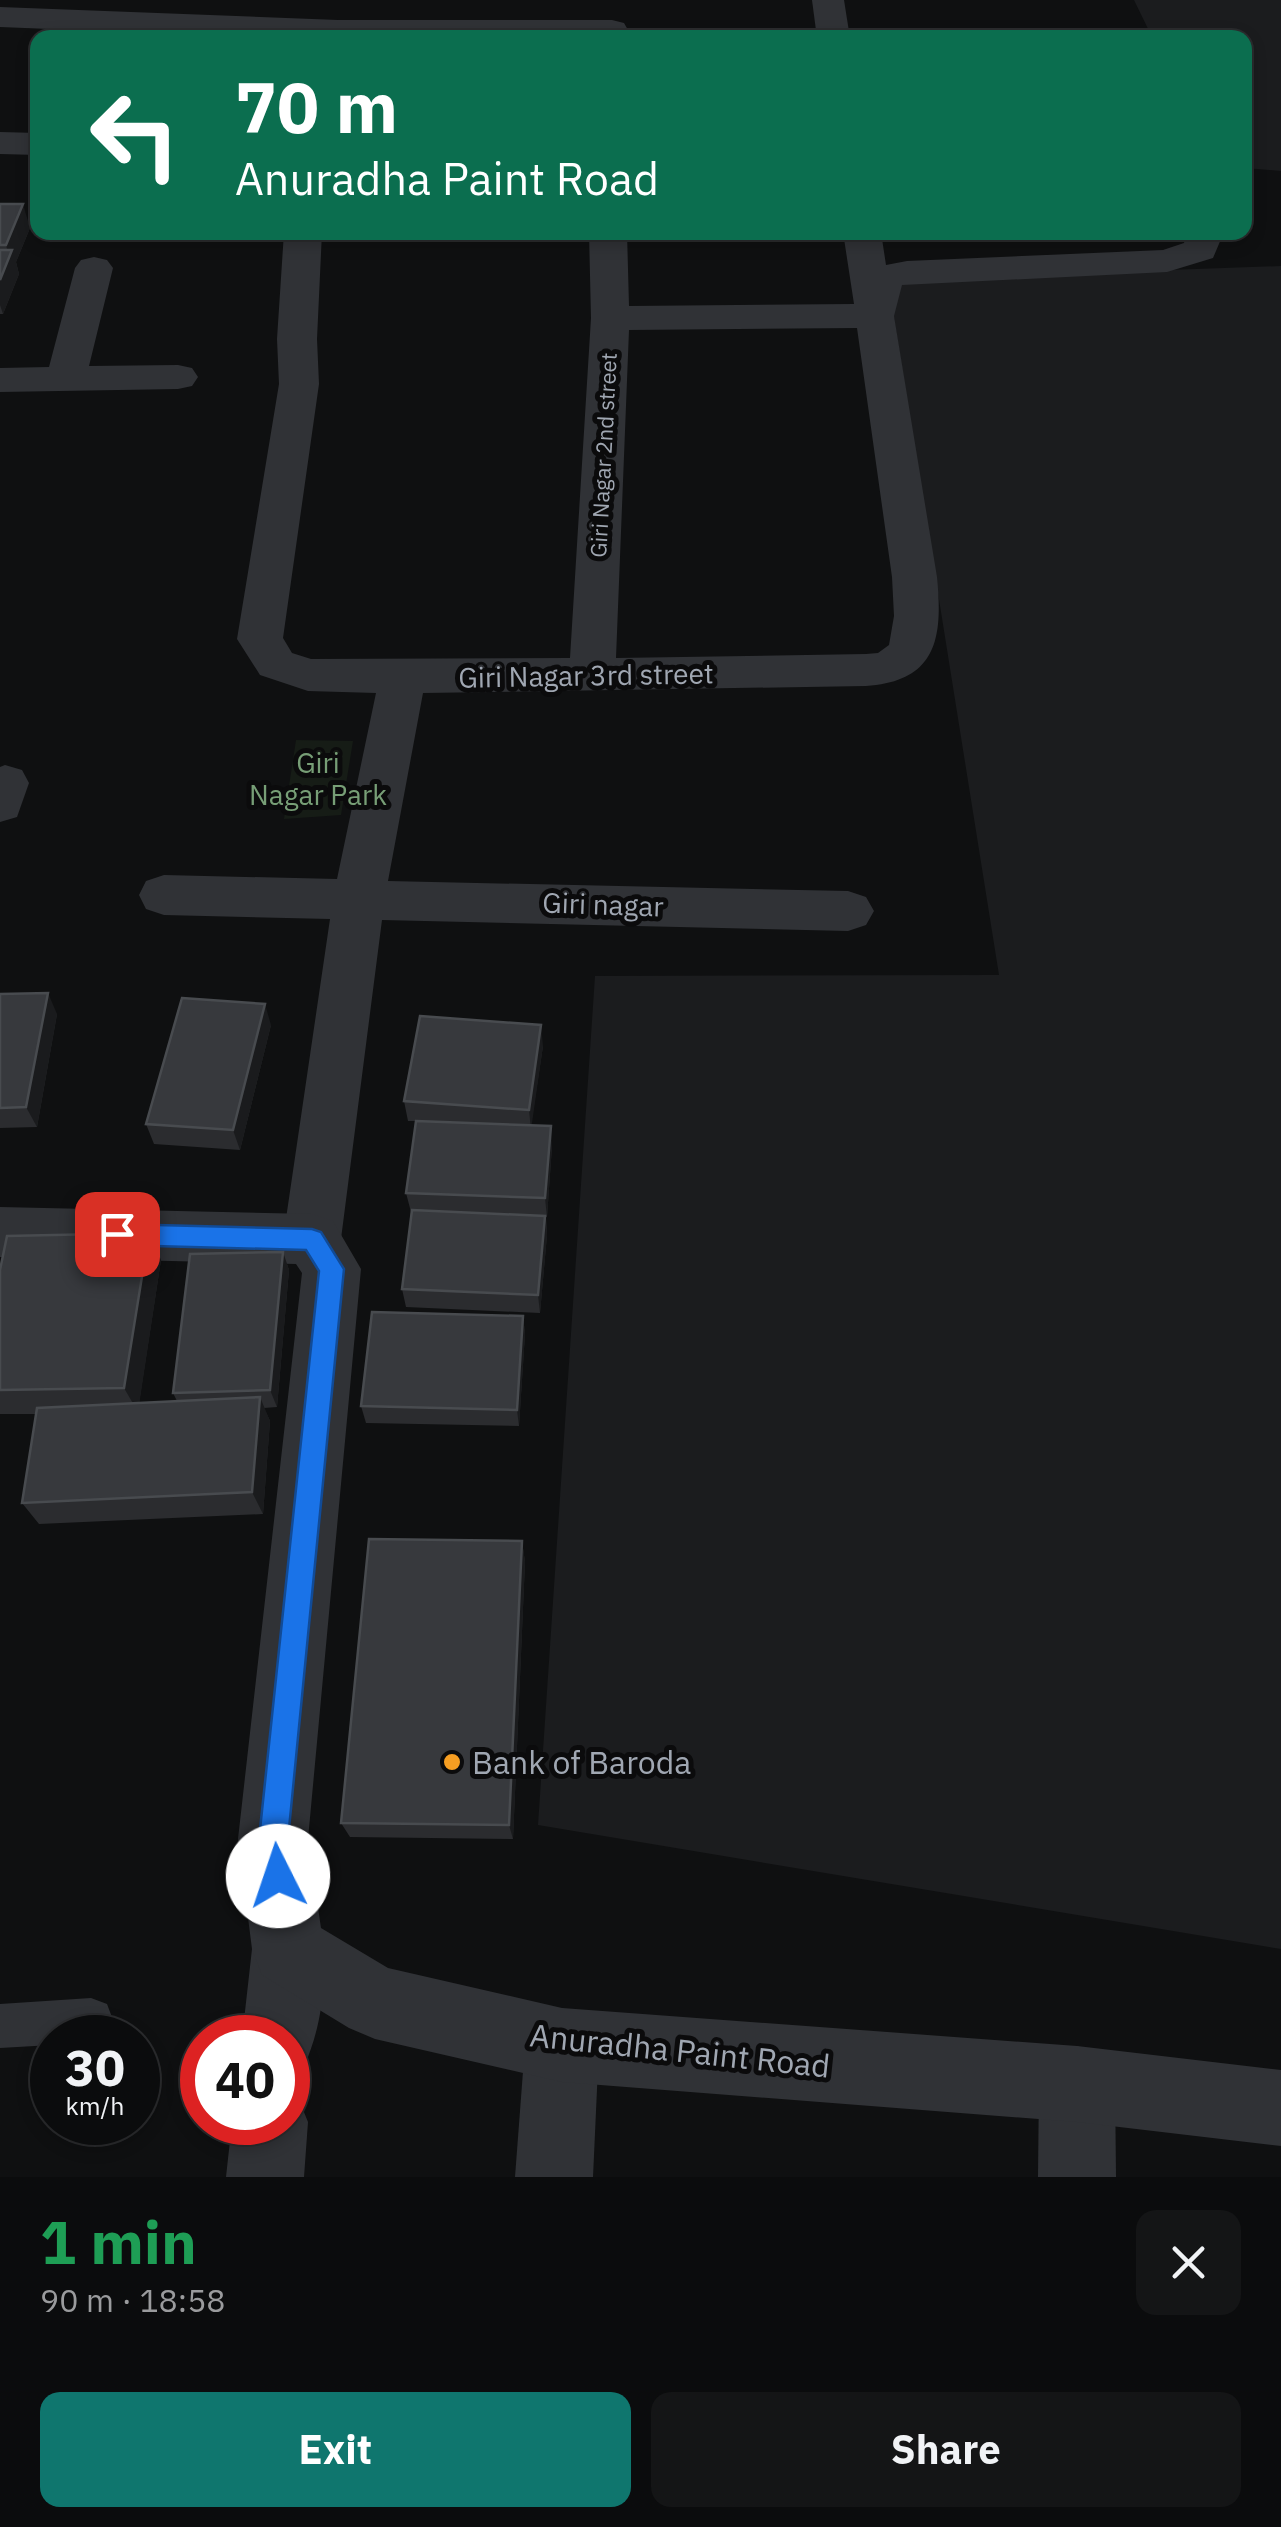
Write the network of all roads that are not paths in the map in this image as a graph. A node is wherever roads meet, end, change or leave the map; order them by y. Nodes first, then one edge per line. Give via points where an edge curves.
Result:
1 (828, 0) edge
2 (147, 10) edge
3 (0, 17) edge
4 (341, 22) edge
5 (612, 22) edge
6 (833, 30) edge
7 (0, 144) edge
8 (30, 144) edge
9 (303, 240) edge
10 (608, 240) edge
11 (863, 240) edge
12 (1203, 240) edge
13 (94, 268) dead end
14 (874, 316) junction
15 (610, 318) junction
16 (178, 377) dead end
17 (66, 379) junction
18 (0, 380) edge
19 (402, 677) junction
20 (592, 677) junction
21 (164, 895) dead end
22 (359, 897) junction
23 (848, 911) dead end
24 (0, 1232) edge
25 (312, 1239) junction
26 (288, 1949) junction
27 (281, 2015) edge
28 (30, 2024) edge
29 (0, 2026) edge
30 (562, 2045) junction
31 (1077, 2084) junction
32 (1281, 2108) edge
33 (267, 2145) edge
34 (264, 2177) edge
35 (554, 2177) edge
36 (1077, 2177) edge

1 - 6 street
2 - 3 street
2 - 4 street
4 - 5 street
7 - 8 street
9 - 19 street, Giri Nagar 3rd street via 299,384 260,639 276,664 308,675
10 - 15 street, Giri Nagar 2nd street
11 - 14 street, Giri Nagar 3rd street
12 - 14 street via 1200,250 1166,261 888,276
13 - 17 street
14 - 15 street
14 - 20 street, Giri Nagar 3rd street via 916,611 910,650 886,669
15 - 20 street, Giri Nagar 2nd street
16 - 17 street
17 - 18 street
19 - 20 street, Giri Nagar 3rd street
19 - 22 street
21 - 22 street, Giri nagar
22 - 23 street, Giri nagar
22 - 25 street
24 - 25 street
25 - 26 street via 332,1269 273,1839
26 - 27 street
26 - 30 street, Anuradha Paint Road via 374,2002
28 - 29 lane
30 - 31 street, Anuradha Paint Road
30 - 35 street
31 - 32 street, Anuradha Paint Road
31 - 36 street
33 - 34 street

